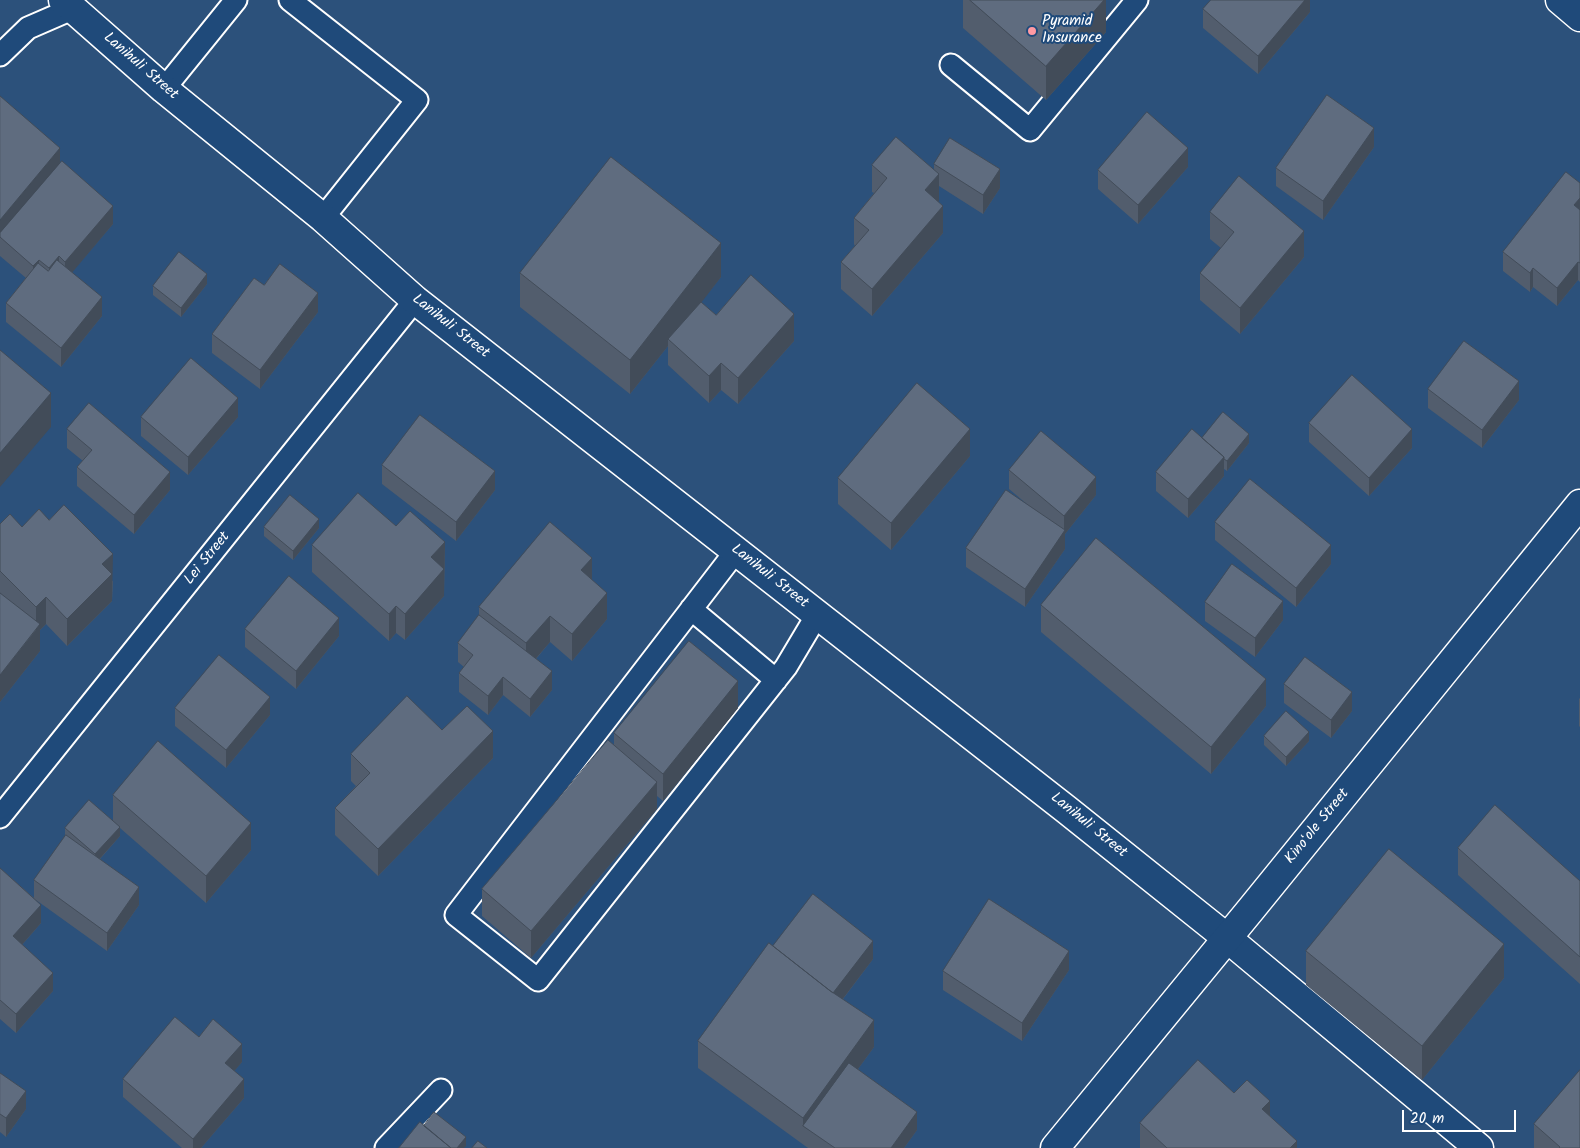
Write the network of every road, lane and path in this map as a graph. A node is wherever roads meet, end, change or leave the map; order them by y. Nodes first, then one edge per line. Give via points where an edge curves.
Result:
1 (236, 0) edge
2 (290, 0) edge
3 (1137, 0) edge
4 (1560, 0) edge
5 (69, 4) edge
6 (1580, 17) edge
7 (0, 55) edge
8 (951, 65) dead end
9 (164, 89) junction
10 (323, 218) junction
11 (415, 300) junction
12 (1580, 504) edge
13 (736, 550) junction
14 (691, 609) junction
15 (818, 615) junction
16 (776, 680) junction
17 (0, 817) edge
18 (1227, 938) junction
19 (441, 1090) dead end
20 (386, 1148) edge
21 (1055, 1148) edge
22 (1479, 1148) edge

1 - 9 lane
2 - 10 lane via 417,100
3 - 8 lane via 1030,130
4 - 6 street
5 - 7 lane via 28,28
5 - 9 street, Lanihuli Street
9 - 10 street, Lanihuli Street
10 - 11 street, Lanihuli Street
11 - 13 street, Lanihuli Street
11 - 17 lane, Lei Street
12 - 18 street, Kinoʻole Street
13 - 14 lane
13 - 15 street, Lanihuli Street
14 - 16 lane
14 - 16 lane via 456,915 538,980
15 - 16 lane
15 - 18 street, Lanihuli Street
18 - 21 street, Kinoʻole Street
18 - 22 street, Lanihuli Street
19 - 20 lane

